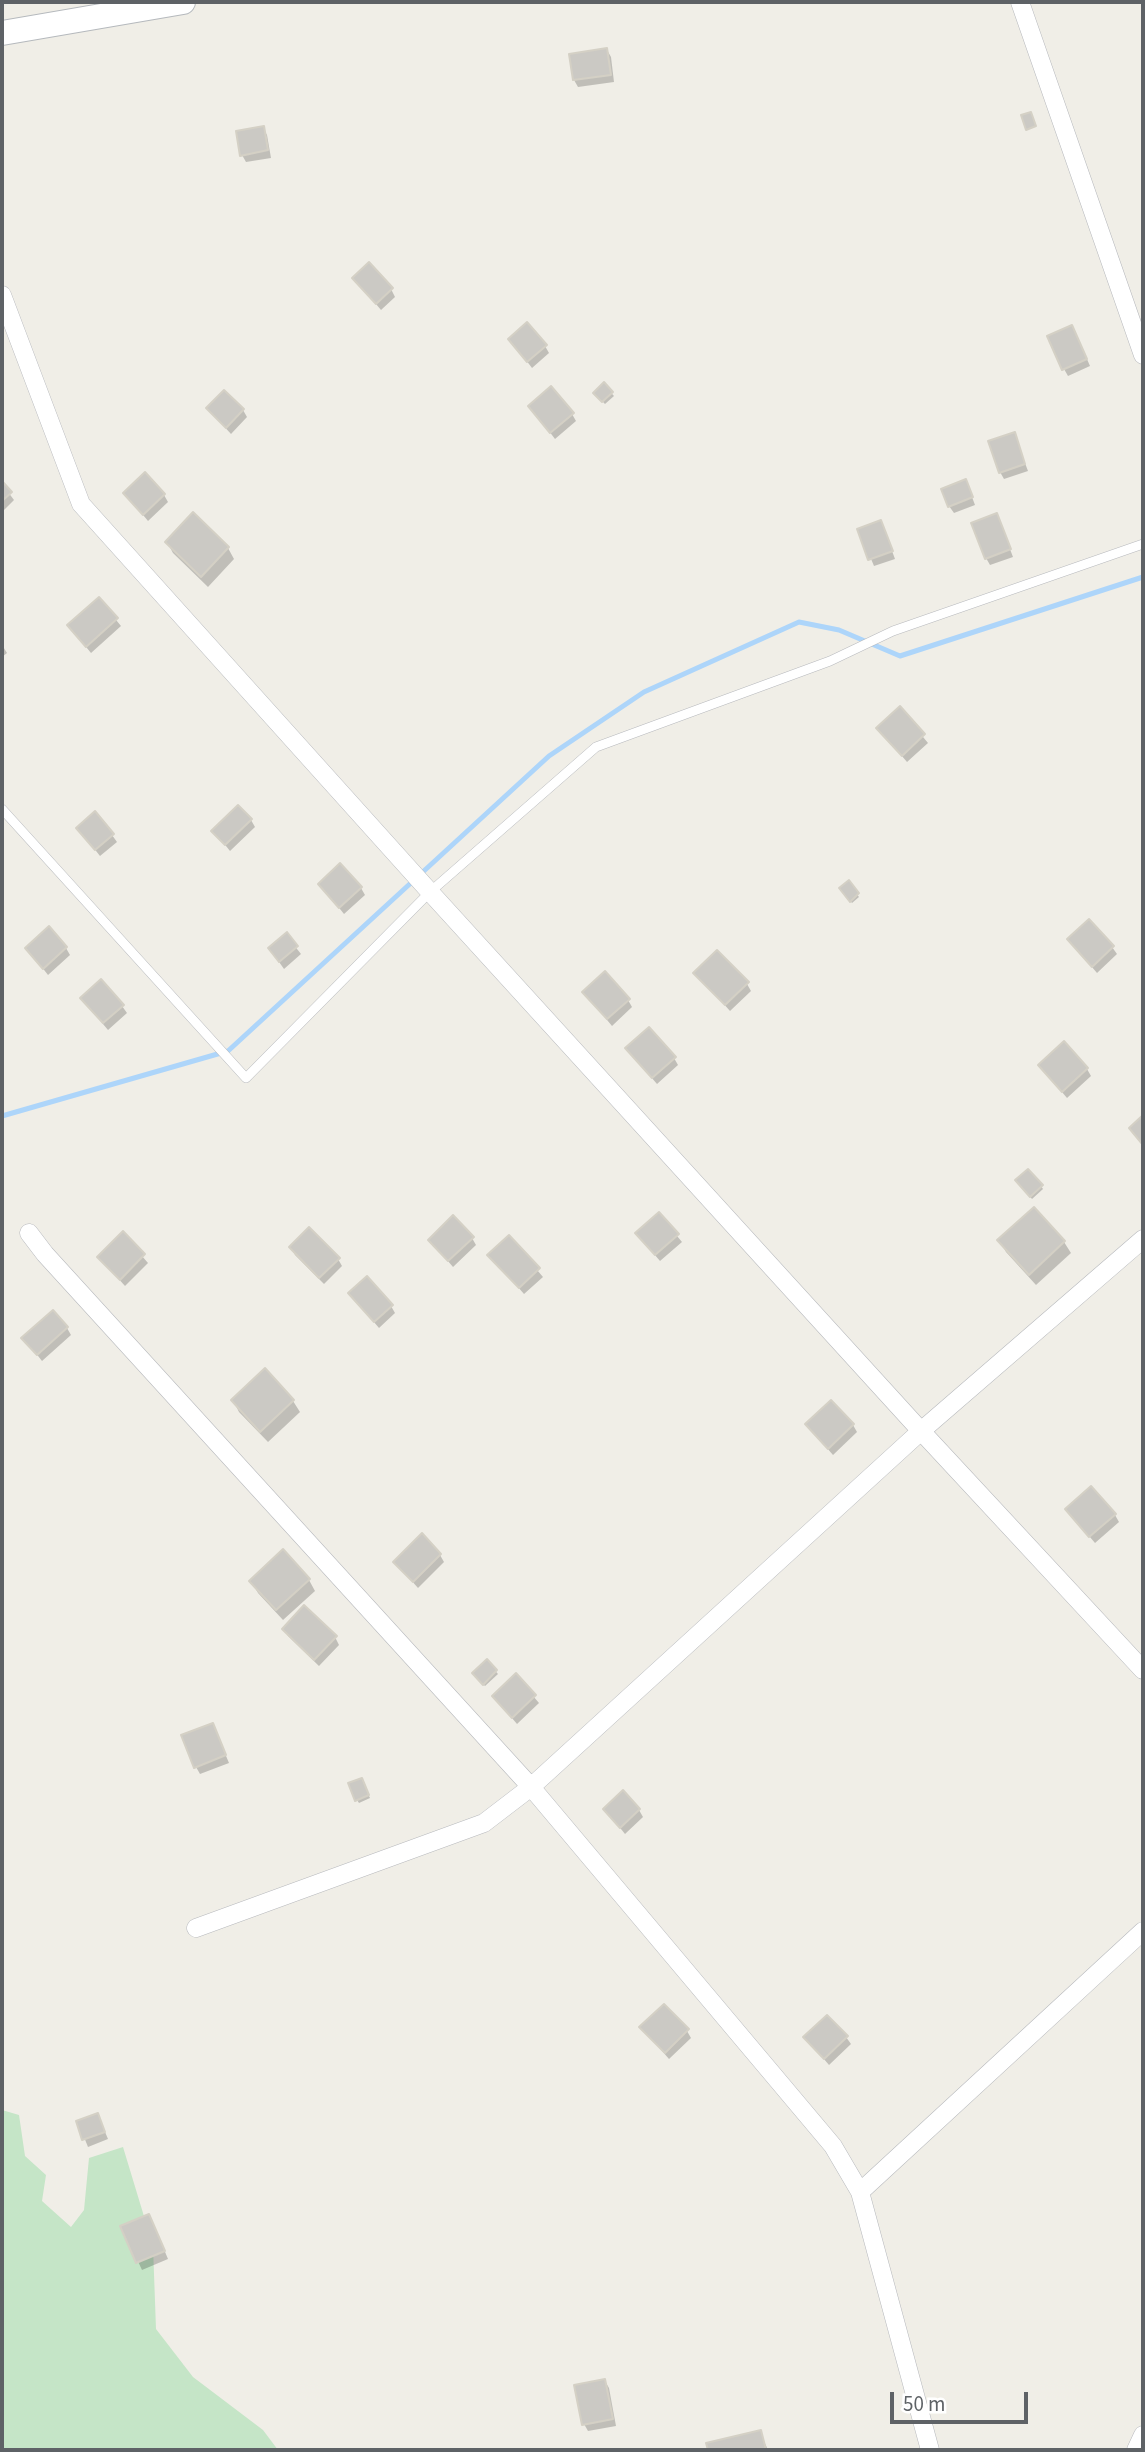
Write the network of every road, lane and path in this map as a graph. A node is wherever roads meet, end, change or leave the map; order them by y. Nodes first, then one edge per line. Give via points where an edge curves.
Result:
1 (183, 2) edge
2 (1020, 2) edge
3 (2, 33) edge
4 (2, 295) edge
5 (1143, 355) edge
6 (1143, 544) edge
7 (2, 809) edge
8 (430, 892) junction
9 (29, 1233) dead end
10 (1143, 1239) edge
11 (921, 1431) junction
12 (1143, 1670) edge
13 (531, 1787) junction
14 (196, 1928) dead end
15 (1143, 1931) edge
16 (860, 2192) junction
17 (1143, 2435) edge
18 (930, 2450) edge
19 (1136, 2450) edge

1 - 3 street
2 - 5 street
4 - 8 street via 81,504
6 - 8 lane via 893,631 830,661 596,747
7 - 8 lane via 246,1078
8 - 11 street
9 - 13 street
10 - 11 street
11 - 12 street
11 - 13 street
13 - 14 street via 484,1823
13 - 16 street via 833,2146
15 - 16 street
16 - 18 street
17 - 19 street

